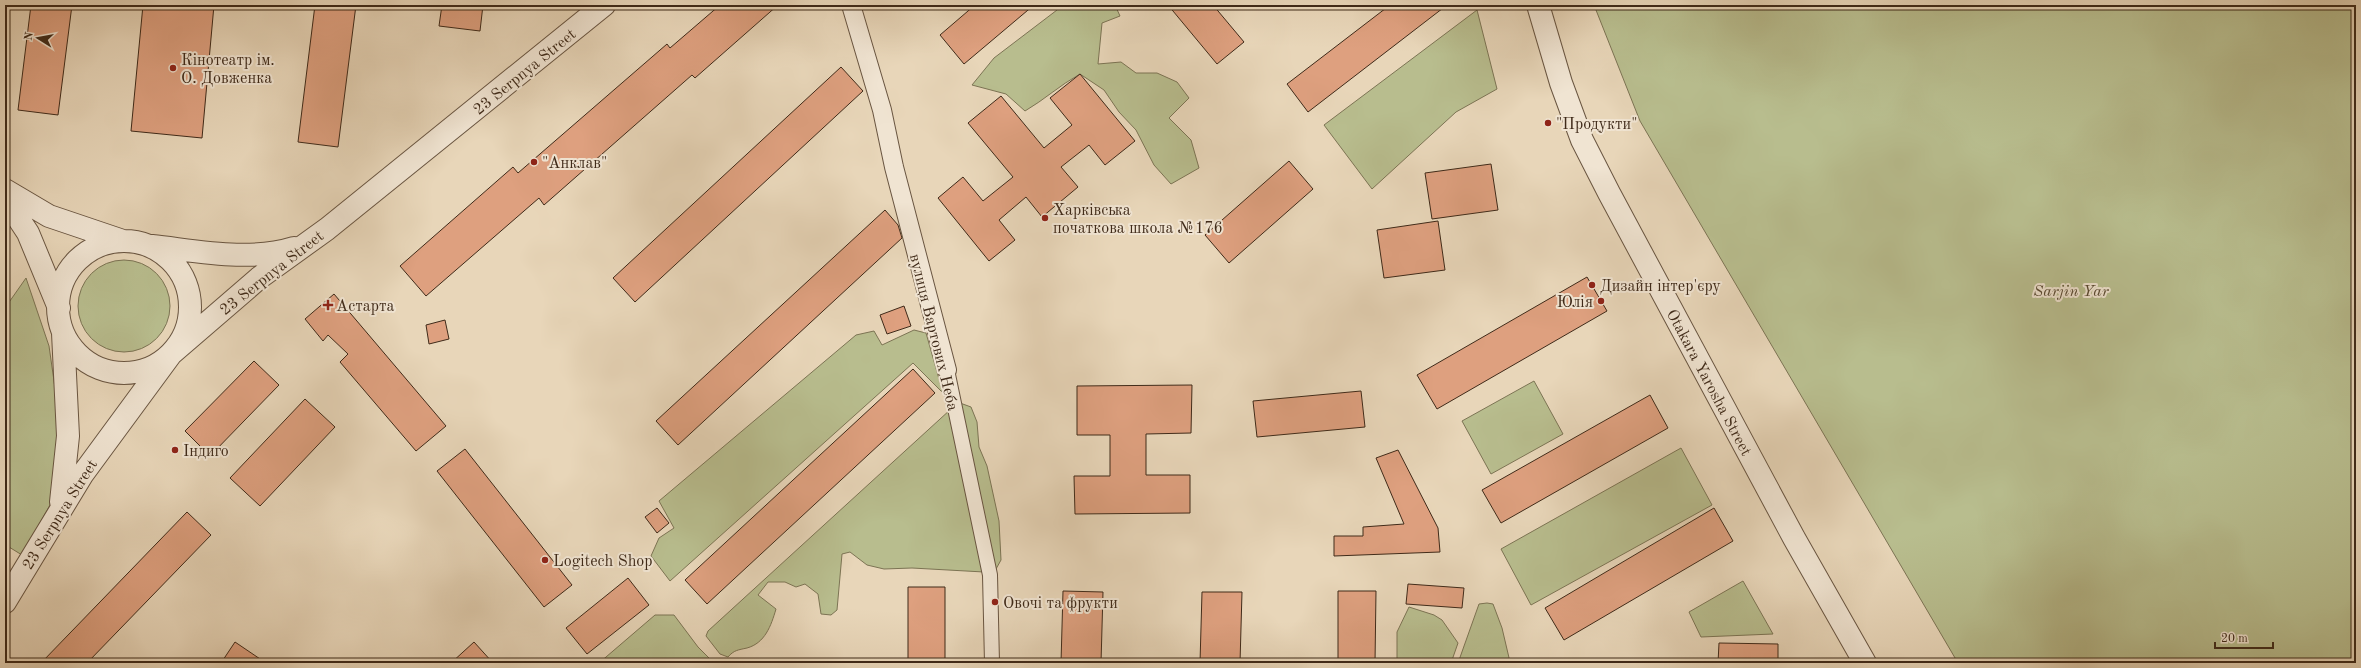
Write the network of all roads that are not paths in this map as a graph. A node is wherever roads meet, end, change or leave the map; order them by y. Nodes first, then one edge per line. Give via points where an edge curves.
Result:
1 (604, 5) edge
2 (851, 5) edge
3 (1538, 5) edge
4 (5, 190) edge
5 (5, 198) edge
6 (123, 241) junction
7 (148, 246) junction
8 (299, 247) junction
9 (58, 308) junction
10 (63, 330) junction
11 (171, 354) junction
12 (946, 370) joint
13 (60, 510) junction
14 (5, 602) edge
15 (992, 663) edge
16 (1865, 663) edge

1 - 8 street, 23 Serpnya Street via 339,219
2 - 12 street, вулиця Вартових Неба via 882,110
3 - 16 street, Otakara Yarosha Street via 1582,140 1608,193
4 - 6 street via 49,216
5 - 9 street, 23 Serpnya Street via 28,233
6 - 7 street, 23 Serpnya Street
6 - 9 street, 23 Serpnya Street via 101,246 81,257 64,280
7 - 8 street via 242,254 265,254
7 - 11 street, 23 Serpnya Street via 172,262 187,287 190,301 188,322 180,343
8 - 11 street, 23 Serpnya Street via 232,300
9 - 10 street, 23 Serpnya Street
10 - 11 street, 23 Serpnya Street via 69,343 84,359 103,370 117,373 146,369
10 - 13 street, 23 Serpnya Street via 68,436
11 - 13 street, 23 Serpnya Street via 101,448
12 - 15 street, вулиця Вартових Неба via 990,575
13 - 14 street, 23 Serpnya Street

